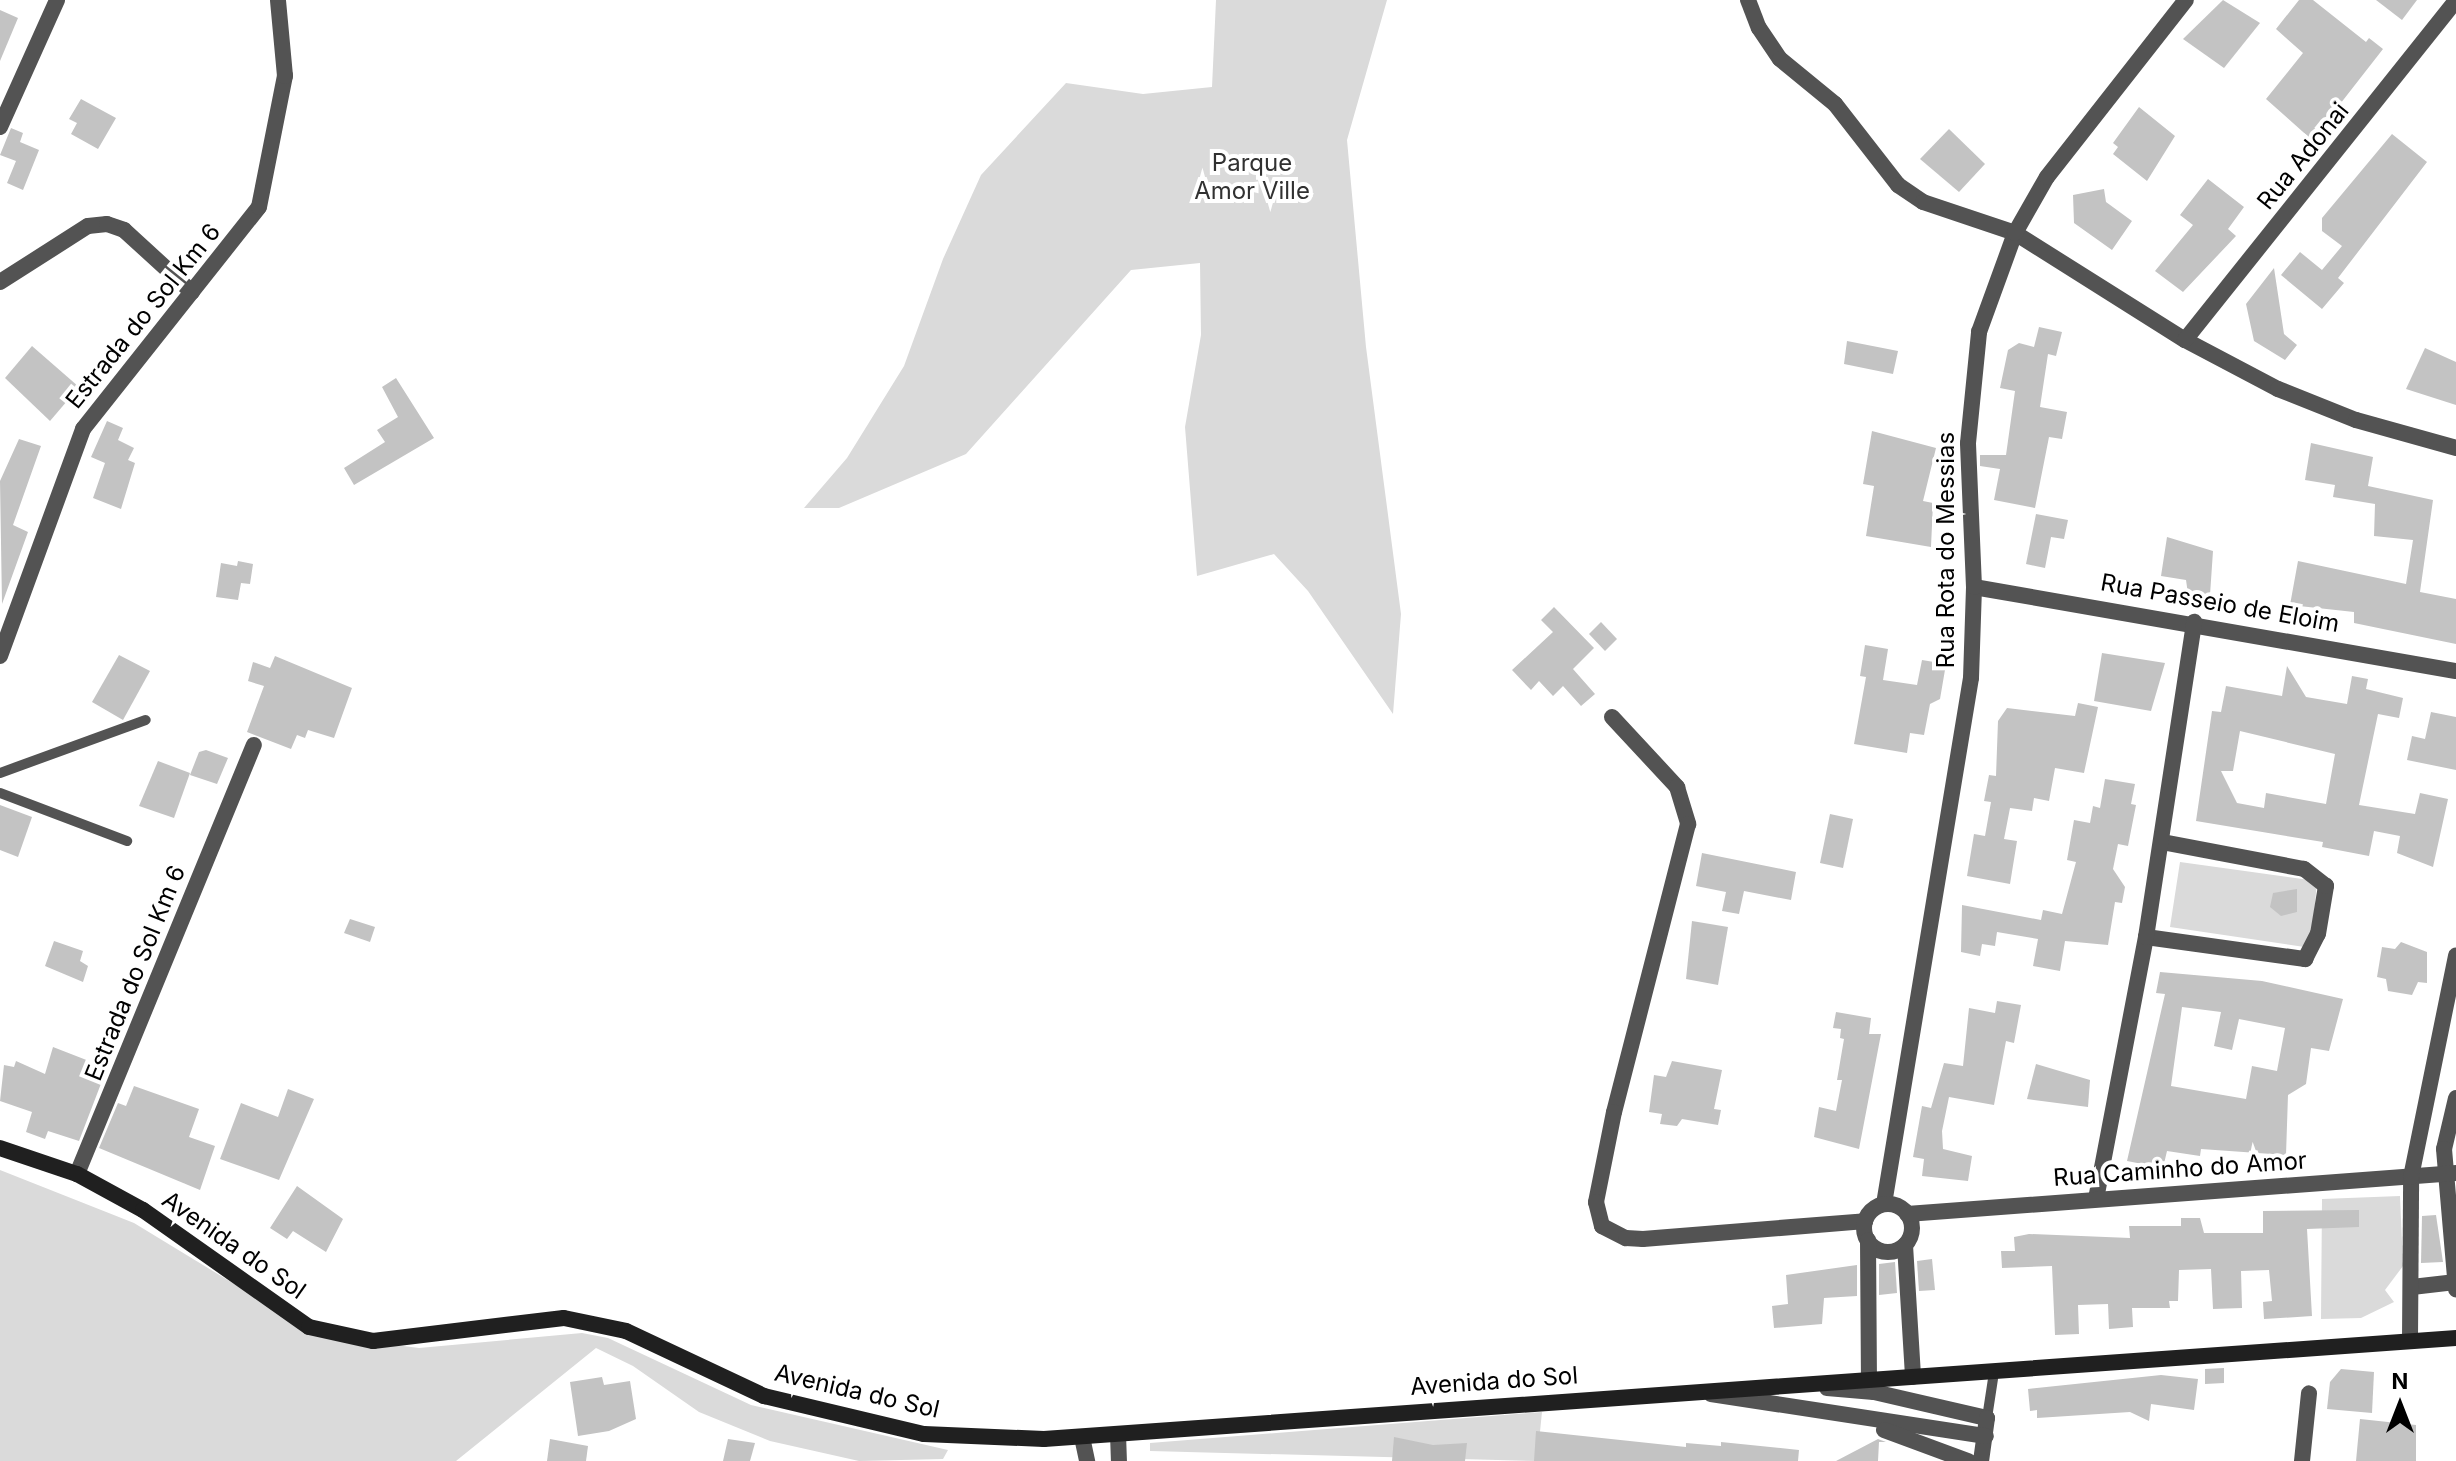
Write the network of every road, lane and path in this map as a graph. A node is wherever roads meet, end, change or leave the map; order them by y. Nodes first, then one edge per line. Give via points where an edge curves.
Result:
1 (57, 0) edge
2 (278, 0) edge
3 (1748, 0) edge
4 (2186, 0) edge
5 (2456, 1) edge
6 (0, 127) edge
7 (2015, 233) junction
8 (0, 282) edge
9 (192, 292) junction
10 (2185, 340) junction
11 (2456, 448) edge
12 (1974, 587) junction
13 (2194, 622) junction
14 (0, 656) edge
15 (2456, 671) edge
16 (1612, 717) dead end
17 (146, 720) dead end
18 (254, 745) dead end
19 (0, 773) edge
20 (0, 793) edge
21 (127, 841) dead end
22 (2162, 842) junction
23 (2146, 937) junction
24 (2456, 956) edge
25 (2456, 1098) edge
26 (0, 1148) edge
27 (2452, 1173) edge
28 (77, 1174) junction
29 (2411, 1177) junction
30 (2096, 1199) junction
31 (1884, 1204) junction
32 (1907, 1214) junction
33 (1865, 1221) junction
34 (1868, 1240) junction
35 (1905, 1245) junction
36 (2456, 1282) edge
37 (2412, 1287) junction
38 (2456, 1289) edge
39 (2456, 1338) edge
40 (2410, 1340) junction
41 (1994, 1372) junction
42 (1913, 1377) junction
43 (1869, 1379) junction
44 (1778, 1385) junction
45 (1690, 1390) junction
46 (2309, 1393) dead end
47 (1825, 1413) junction
48 (1987, 1418) junction
49 (1118, 1434) junction
50 (1986, 1436) junction
51 (1082, 1437) junction
52 (1087, 1461) edge
53 (1119, 1461) edge
54 (1968, 1461) edge
55 (1981, 1461) edge
56 (2302, 1461) edge

1 - 6 street
2 - 9 street, Estrada do Sol Km 6 via 285,76 259,207
3 - 7 street via 1780,59 1835,104 1898,185 1948,214
4 - 7 street, Rua Rota do Messias via 2047,177
5 - 10 street, Rua Adonai
7 - 10 street
7 - 12 street, Rua Rota do Messias via 1988,297 1969,405 1967,505
8 - 9 street via 88,226 107,224 124,230
9 - 14 street, Estrada do Sol Km 6 via 83,429
10 - 11 street via 2278,389 2356,420
12 - 13 street, Rua Passeio de Eloim
12 - 31 street, Rua Rota do Messias via 1971,678
13 - 15 street, Rua Passeio de Eloim
13 - 22 street
16 - 33 street via 1677,787 1688,824 1614,1112 1596,1202 1602,1226 1626,1238 1643,1239
17 - 19 lane
18 - 28 street, Estrada do Sol Km 6
20 - 21 lane
22 - 23 street
22 - 23 street via 2304,869 2326,886 2318,934 2305,959
23 - 30 street
24 - 29 street
25 - 27 street via 2444,1149
26 - 28 street, Avenida do Sol
27 - 29 street, Rua Caminho do Amor
27 - 36 street
28 - 51 street, Avenida do Sol via 143,1210 309,1327 373,1341 564,1318 626,1331 764,1396 924,1434
29 - 30 street, Rua Caminho do Amor
29 - 37 street
30 - 32 street, Rua Caminho do Amor
31 - 32 street
31 - 33 street
32 - 35 street via 1911,1235
33 - 34 street
34 - 35 street via 1885,1252
34 - 43 street
35 - 42 street
36 - 37 street
36 - 38 street
37 - 40 street
39 - 40 street
40 - 41 street
41 - 42 street
41 - 48 lane
42 - 43 street, Avenida do Sol
43 - 44 street, Avenida do Sol
44 - 45 street, Avenida do Sol
44 - 48 street via 1874,1392
45 - 47 street
45 - 49 street, Avenida do Sol
46 - 56 street
47 - 50 street
47 - 54 street
48 - 50 street
49 - 51 street, Avenida do Sol
49 - 53 street
50 - 55 street
51 - 52 street

